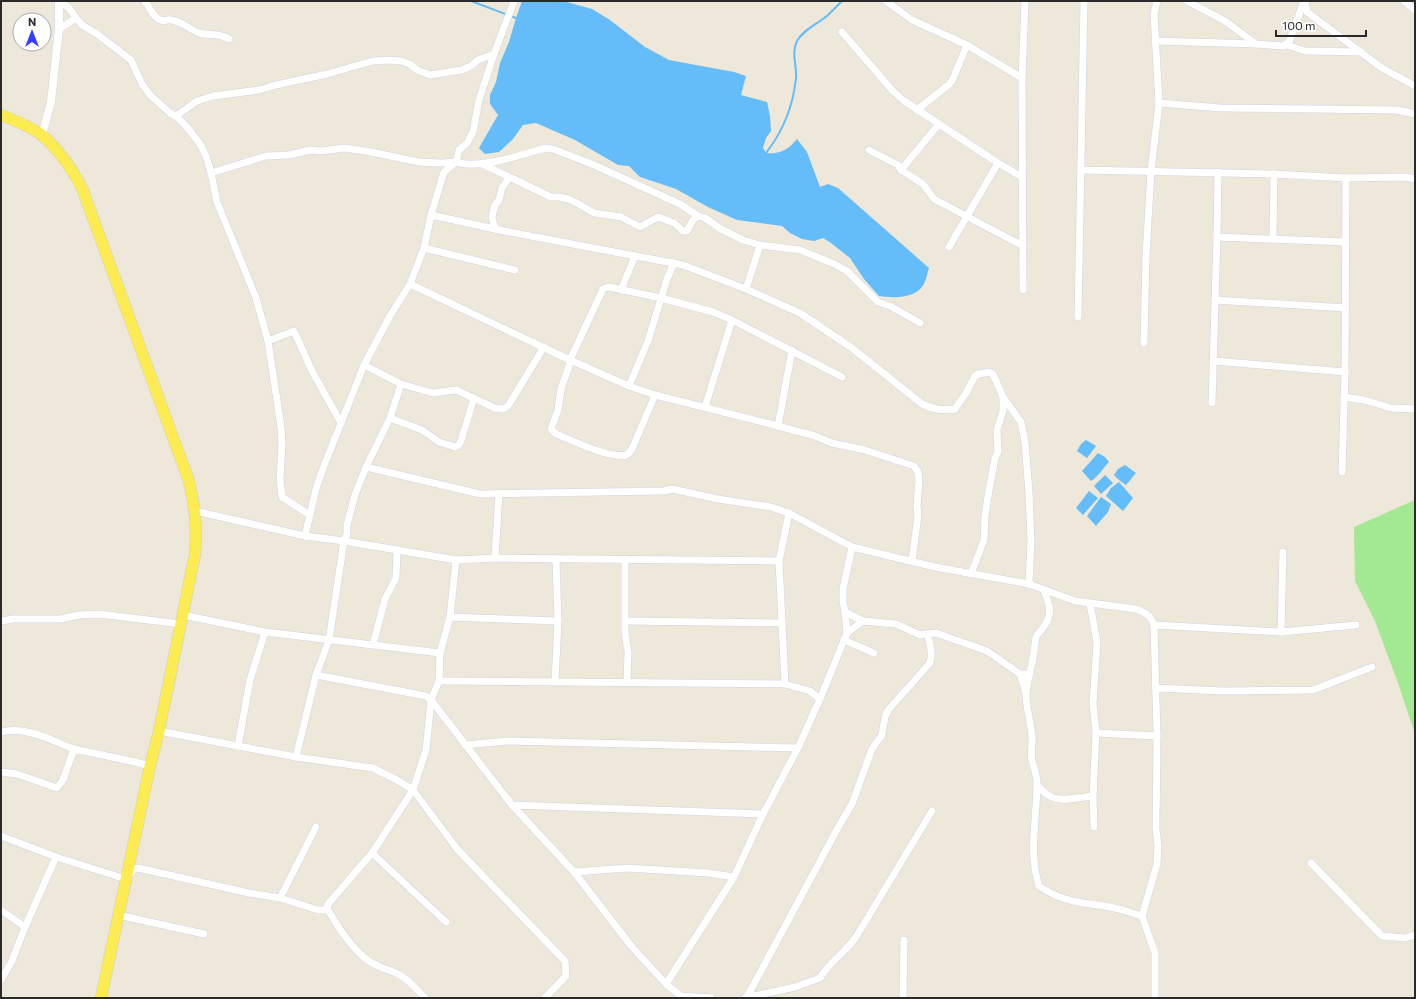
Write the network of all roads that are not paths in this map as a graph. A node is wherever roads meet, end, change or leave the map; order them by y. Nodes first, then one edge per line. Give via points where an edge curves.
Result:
1 (144, 1) edge
2 (514, 1) edge
3 (886, 1) edge
4 (1025, 1) edge
5 (1084, 1) edge
6 (1157, 1) edge
7 (1187, 1) edge
8 (1404, 1) edge
9 (62, 2) edge
10 (1304, 4) edge
11 (1415, 10) edge
12 (76, 18) junction
13 (59, 28) junction
14 (842, 32) dead end
15 (229, 39) dead end
16 (1156, 41) junction
17 (1256, 44) junction
18 (967, 45) junction
19 (1287, 45) junction
20 (1361, 52) junction
21 (494, 54) junction
22 (1022, 78) junction
23 (1415, 86) edge
24 (1159, 103) junction
25 (918, 110) junction
26 (1415, 114) edge
27 (1, 115) edge
28 (176, 116) junction
29 (939, 124) junction
30 (42, 135) junction
31 (869, 150) dead end
32 (456, 162) junction
33 (998, 163) junction
34 (482, 164) junction
35 (901, 170) junction
36 (1081, 170) junction
37 (1151, 171) junction
38 (1218, 172) junction
39 (211, 173) junction
40 (1274, 174) junction
41 (1022, 177) junction
42 (509, 178) junction
43 (1346, 178) junction
44 (1415, 179) edge
45 (432, 214) junction
46 (698, 216) junction
47 (967, 217) junction
48 (495, 229) junction
49 (1217, 237) junction
50 (1273, 238) junction
51 (1346, 242) junction
52 (760, 245) junction
53 (1023, 246) junction
54 (949, 247) dead end
55 (424, 248) junction
56 (635, 256) junction
57 (674, 263) junction
58 (514, 270) dead end
59 (410, 284) junction
60 (746, 289) junction
61 (621, 290) junction
62 (1023, 290) dead end
63 (661, 298) junction
64 (1215, 300) junction
65 (1346, 308) junction
66 (1078, 317) dead end
67 (732, 320) junction
68 (920, 323) dead end
69 (268, 341) junction
70 (1144, 343) dead end
71 (544, 347) junction
72 (792, 350) junction
73 (570, 360) junction
74 (1214, 361) junction
75 (364, 365) junction
76 (1345, 372) junction
77 (842, 377) dead end
78 (401, 384) junction
79 (629, 386) junction
80 (655, 396) junction
81 (1003, 397) junction
82 (474, 398) junction
83 (1344, 398) junction
84 (1212, 403) dead end
85 (706, 407) junction
86 (1415, 409) edge
87 (390, 418) junction
88 (341, 423) junction
89 (778, 426) junction
90 (366, 467) junction
91 (1342, 472) dead end
92 (499, 493) junction
93 (195, 510) junction
94 (789, 513) junction
95 (310, 515) junction
96 (305, 536) junction
97 (344, 541) junction
98 (852, 546) junction
99 (397, 550) junction
100 (1283, 552) dead end
101 (495, 558) junction
102 (625, 559) junction
103 (456, 560) junction
104 (556, 560) junction
105 (779, 561) junction
106 (912, 561) junction
107 (971, 574) junction
108 (1029, 584) junction
109 (1044, 591) junction
110 (1090, 604) junction
111 (845, 612) junction
112 (450, 617) junction
113 (182, 620) junction
114 (1, 621) edge
115 (558, 621) junction
116 (626, 621) junction
117 (863, 621) junction
118 (782, 623) junction
119 (1356, 625) dead end
120 (1154, 626) junction
121 (265, 632) junction
122 (1281, 632) junction
123 (927, 634) junction
124 (845, 636) junction
125 (329, 640) junction
126 (373, 645) junction
127 (440, 653) junction
128 (874, 654) dead end
129 (1372, 667) dead end
130 (1020, 674) junction
131 (1030, 674) junction
132 (316, 675) junction
133 (439, 681) junction
134 (555, 682) junction
135 (627, 683) junction
136 (785, 684) junction
137 (1156, 688) junction
138 (1026, 694) junction
139 (820, 699) junction
140 (431, 700) junction
141 (159, 731) junction
142 (1, 732) edge
143 (1096, 733) junction
144 (1157, 736) junction
145 (465, 745) junction
146 (238, 746) junction
147 (798, 748) junction
148 (74, 749) junction
149 (296, 757) junction
150 (150, 766) junction
151 (1, 772) edge
152 (1037, 785) junction
153 (413, 790) junction
154 (1093, 796) junction
155 (512, 805) junction
156 (932, 811) dead end
157 (763, 814) junction
158 (316, 827) dead end
159 (1094, 827) dead end
160 (1, 836) edge
161 (372, 853) junction
162 (56, 857) junction
163 (1311, 863) dead end
164 (574, 872) junction
165 (734, 877) junction
166 (126, 879) junction
167 (280, 898) junction
168 (327, 908) junction
169 (1, 910) edge
170 (118, 916) junction
171 (1142, 916) junction
172 (446, 922) dead end
173 (25, 927) junction
174 (204, 934) dead end
175 (1415, 935) edge
176 (904, 940) dead end
177 (1, 980) edge
178 (666, 984) junction
179 (675, 996) edge
180 (686, 997) edge
181 (101, 998) edge
182 (425, 998) edge
183 (545, 998) edge
184 (711, 998) edge
185 (746, 998) edge
186 (903, 998) edge
187 (1155, 998) edge

1 - 15 street via 157,18 163,21 172,20 201,33 217,34
2 - 21 street
3 - 18 street via 912,20
4 - 22 street
5 - 36 street
6 - 16 street via 1154,14
7 - 17 street via 1225,21
8 - 11 street
9 - 12 street
9 - 13 street
10 - 19 street
10 - 20 street via 1307,12
12 - 13 street
12 - 28 street via 131,60 150,95
13 - 30 street via 51,102
14 - 25 street via 892,90
16 - 17 street
16 - 24 street
17 - 19 street
18 - 22 street
18 - 25 street via 952,81
19 - 20 street via 1305,51
20 - 23 street via 1382,68
21 - 28 street via 462,70 430,75 401,61 373,61 259,90 213,96 198,101
21 - 32 street via 479,100 474,132 459,150
22 - 41 street
24 - 26 street via 1202,108 1397,110
24 - 37 street
25 - 29 street
27 - 30 main road via 16,120
28 - 39 street via 200,144
29 - 33 street
29 - 35 street
30 - 93 main road via 74,173 89,204 122,301 189,480
31 - 35 street
32 - 34 street
32 - 39 street via 419,162 344,148 266,156
32 - 45 street via 444,172
33 - 41 street
33 - 47 street
34 - 42 street
34 - 46 street via 546,148 553,149 680,204
35 - 47 street via 923,184 934,199
36 - 37 street
36 - 66 street
37 - 38 street
37 - 70 street
38 - 40 street
38 - 49 street
39 - 69 street via 217,202 256,298
40 - 43 street
40 - 50 street
41 - 53 street
42 - 46 street via 551,197 568,199 594,213 621,217 640,227 658,217 674,222 683,231 687,231
42 - 48 street via 494,205 492,217
43 - 44 street
43 - 51 street
45 - 48 street
45 - 55 street
46 - 52 street via 742,240
47 - 53 street
47 - 54 street
48 - 56 street
49 - 50 street
49 - 64 street
50 - 51 street
51 - 65 street
52 - 60 street
52 - 68 street via 800,250 832,262 847,271 878,302
53 - 62 street
55 - 58 street
55 - 59 street
56 - 57 street
56 - 61 street
57 - 60 street
57 - 63 street
59 - 71 street
59 - 75 street
60 - 81 street via 800,313 852,348 929,407 955,409 975,376 989,372 993,374
61 - 63 street
61 - 73 street via 609,287 604,289
63 - 67 street via 713,312
63 - 79 street via 648,341
64 - 65 street
64 - 74 street
65 - 76 street
67 - 72 street
67 - 85 street
69 - 88 street via 294,331 312,371
69 - 95 street via 281,428 282,497
71 - 73 street
71 - 82 street via 504,409 495,408
72 - 77 street
72 - 89 street
73 - 79 street
73 - 80 street via 551,429 556,434 607,454 629,454
74 - 76 street
74 - 84 street
75 - 78 street
75 - 88 street
76 - 83 street
78 - 82 street via 433,393 456,390
78 - 87 street
79 - 80 street
80 - 85 street
81 - 107 street via 1003,411 997,430 998,452 988,496 984,540
81 - 108 street via 1021,422 1025,442 1031,541
82 - 87 street via 459,444 455,447 439,442 422,430
83 - 86 street via 1364,400 1390,408
83 - 91 street
85 - 89 street
87 - 90 street
88 - 95 street via 322,471
89 - 106 street via 914,466 919,480 918,515
90 - 92 street via 464,491 480,494
90 - 97 street via 355,495
92 - 94 street via 586,493 672,489 771,507
92 - 101 street
93 - 96 street
93 - 113 main road via 195,554
94 - 98 street
94 - 105 street
95 - 96 street
96 - 97 street
97 - 99 street
97 - 125 street
98 - 106 street
98 - 111 street via 843,589
99 - 103 street
99 - 126 street via 396,578 385,599
100 - 122 street
101 - 103 street
101 - 104 street
102 - 104 street
102 - 105 street
102 - 116 street
103 - 112 street
104 - 115 street
105 - 118 street
106 - 107 street
107 - 108 street
108 - 109 street
109 - 110 street
109 - 131 street via 1050,605 1050,614 1036,635
110 - 120 street via 1145,613
110 - 143 street via 1097,642 1093,704
111 - 117 street
111 - 124 street
112 - 115 street
112 - 127 street
113 - 114 street via 99,614 61,620
113 - 121 street
113 - 141 main road
115 - 134 street
116 - 118 street
116 - 135 street
117 - 123 street via 896,624 920,635
117 - 124 street
118 - 136 street
119 - 122 street
120 - 122 street
120 - 137 street
121 - 125 street
121 - 146 street via 250,680
123 - 130 street via 936,633 987,651
123 - 185 street via 932,657 930,663 888,710 882,735 868,756 852,804
124 - 128 street
124 - 139 street
125 - 126 street
125 - 132 street
126 - 127 street
127 - 133 street
129 - 137 street via 1312,690 1221,691
130 - 131 street
130 - 138 street
131 - 138 street
132 - 140 street via 426,696
132 - 149 street
133 - 134 street
133 - 140 street
134 - 135 street
135 - 136 street
136 - 139 street via 810,692
137 - 144 street
138 - 152 street via 1032,737 1032,761
139 - 147 street
140 - 145 street
140 - 153 street via 426,750
141 - 146 street
141 - 150 main road
142 - 148 street via 30,731
143 - 144 street
143 - 154 street
144 - 171 street via 1157,864
145 - 147 street via 508,741
145 - 155 street
146 - 149 street
147 - 157 street
148 - 150 street
148 - 151 street via 63,780 57,788 17,774
149 - 153 street via 373,768
150 - 166 main road
152 - 154 street via 1046,794 1059,800
152 - 171 street via 1033,841 1034,868 1039,886 1059,898 1075,903 1119,909
153 - 161 street
153 - 183 street via 458,850 565,961 566,976
154 - 159 street
155 - 157 street
155 - 164 street
156 - 185 street via 852,944 820,978
157 - 165 street
158 - 167 street
160 - 162 street
161 - 168 street
161 - 172 street
162 - 166 street
162 - 173 street
163 - 175 street via 1382,936 1405,938
164 - 165 street via 627,868
164 - 178 street via 632,948
165 - 178 street
166 - 167 street via 138,868
166 - 170 main road
167 - 168 street via 318,910
168 - 182 street via 344,936 358,952 384,970 401,975
169 - 173 street
170 - 174 street
170 - 181 main road
171 - 187 street via 1155,953
173 - 177 street
176 - 186 street
178 - 179 street
179 - 180 street
180 - 184 street

